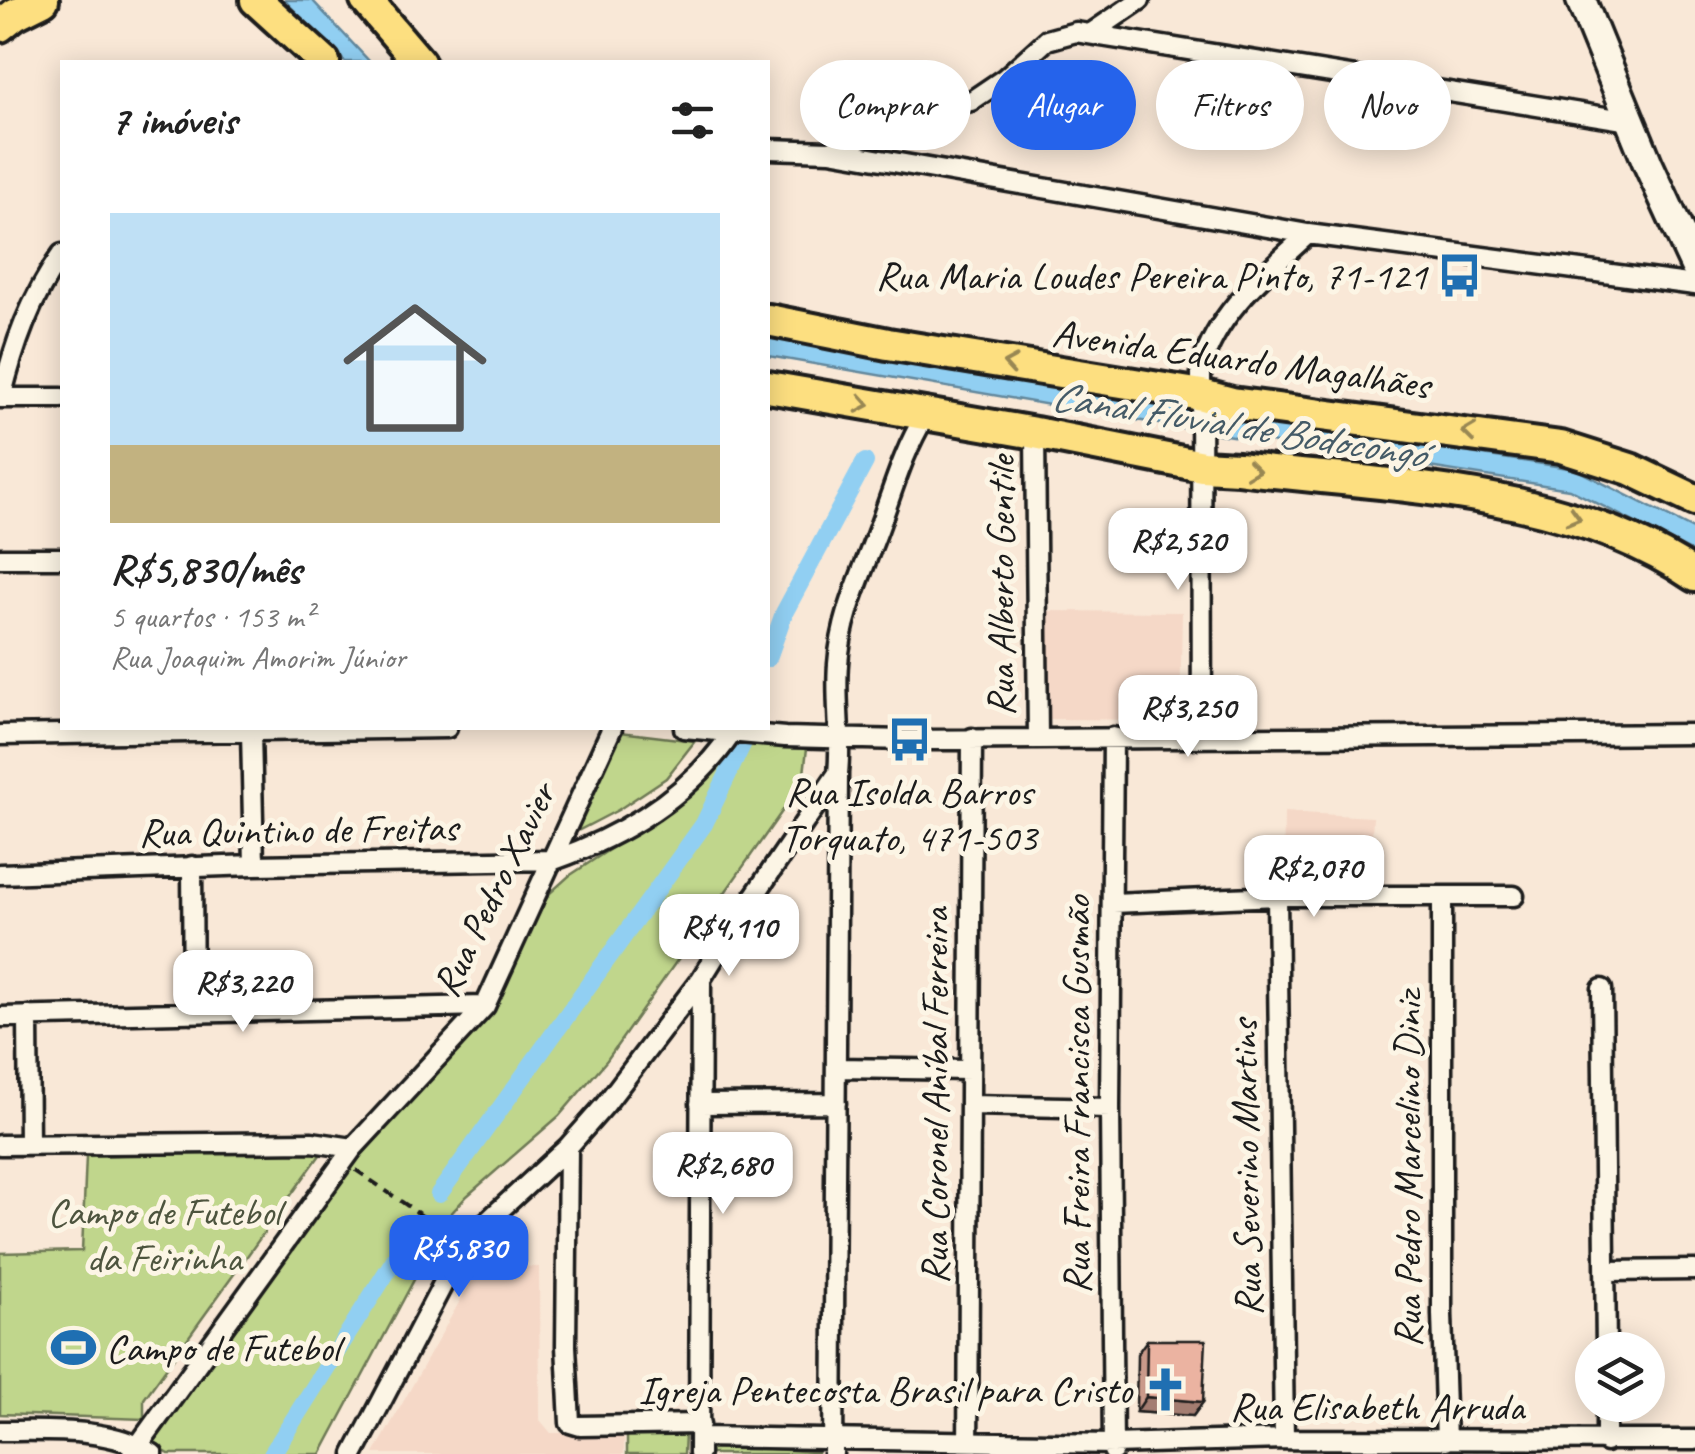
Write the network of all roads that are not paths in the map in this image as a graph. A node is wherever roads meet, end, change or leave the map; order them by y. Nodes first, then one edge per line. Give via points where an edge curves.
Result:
1 (43, 0) edge
2 (256, 0) edge
3 (366, 0) edge
4 (1140, 0) edge
5 (1581, 0) edge
6 (0, 26) edge
7 (1090, 34) junction
8 (322, 60) edge
9 (417, 60) edge
10 (1630, 121) junction
11 (770, 149) edge
12 (830, 151) junction
13 (1308, 234) junction
14 (60, 257) edge
15 (1695, 266) edge
16 (1695, 285) edge
17 (770, 320) edge
18 (770, 387) edge
19 (0, 398) edge
20 (60, 398) edge
21 (1201, 401) junction
22 (925, 416) junction
23 (1035, 433) junction
24 (1202, 458) junction
25 (1681, 486) edge
26 (1695, 500) edge
27 (0, 558) edge
28 (60, 558) edge
29 (1695, 576) edge
30 (166, 730) edge
31 (326, 730) edge
32 (611, 730) edge
33 (703, 730) edge
34 (252, 732) junction
35 (732, 733) junction
36 (1695, 734) edge
37 (0, 735) edge
38 (1202, 736) junction
39 (1113, 737) junction
40 (972, 738) junction
41 (1038, 738) junction
42 (841, 740) junction
43 (838, 773) junction
44 (554, 860) junction
45 (254, 865) junction
46 (192, 866) junction
47 (0, 874) edge
48 (1277, 896) junction
49 (1442, 896) junction
50 (1514, 896) dead end
51 (1113, 903) junction
52 (701, 979) junction
53 (1602, 988) dead end
54 (485, 1006) junction
55 (193, 1013) junction
56 (28, 1016) junction
57 (0, 1017) edge
58 (837, 1068) junction
59 (970, 1070) junction
60 (836, 1102) junction
61 (700, 1104) junction
62 (971, 1105) junction
63 (1110, 1108) junction
64 (0, 1145) edge
65 (29, 1145) junction
66 (568, 1147) junction
67 (348, 1155) junction
68 (1695, 1270) edge
69 (1608, 1271) junction
70 (1606, 1332) edge
71 (1606, 1422) edge
72 (0, 1430) edge
73 (700, 1438) edge
74 (1284, 1439) junction
75 (1695, 1440) edge
76 (1446, 1442) junction
77 (1606, 1442) junction
78 (833, 1446) edge
79 (968, 1447) edge
80 (1113, 1449) edge
81 (141, 1451) edge
82 (354, 1454) edge

1 - 6 main road
2 - 8 main road
3 - 9 main road
4 - 7 street
5 - 10 street
7 - 10 street
7 - 12 street via 1047,40 971,101
10 - 15 street
11 - 12 street
12 - 13 street
13 - 16 street
13 - 21 street via 1222,319 1200,368
14 - 19 street via 32,300
21 -> 17 main road, Avenida Eduardo Magalhães
18 -> 22 main road
19 - 20 street
21 - 24 street
25 -> 21 main road, Avenida Eduardo Magalhães via 1547,444
22 - 23 main road
22 - 42 street via 905,448 842,631
23 - 24 main road
23 - 41 street, Rua Alberto Gentile
24 -> 29 main road via 1568,514 1646,546
24 - 38 street
25 - 26 main road, Avenida Eduardo Magalhães
27 - 28 street
30 - 34 street
30 - 37 street
31 - 34 street
32 - 44 street, Rua Pedro Xavier
33 - 35 street
34 - 45 street
35 - 42 street
35 - 44 street, Rua Quintino de Freitas via 712,763 666,803 599,844
36 - 38 street
38 - 39 street
39 - 41 street
39 - 51 street, Rua Freira Francisca Gusmão
40 - 41 street
40 - 42 street
40 - 59 street, Rua Coronel Aníbal Ferreira
42 - 43 street
43 - 52 street
43 - 58 street
44 - 45 street, Rua Quintino de Freitas
44 - 54 street, Rua Pedro Xavier
45 - 46 street, Rua Quintino de Freitas
46 - 47 street, Rua Quintino de Freitas
46 - 55 street
48 - 49 street
48 - 51 street
48 - 74 street, Rua Severino Martins
49 - 50 street
49 - 76 street, Rua Pedro Marcelino Diniz
51 - 63 street, Rua Freira Francisca Gusmão
52 - 61 street
52 - 66 street
53 - 69 street
54 - 55 street
54 - 67 street, Rua Pedro Xavier
55 - 56 street
56 - 57 street
56 - 65 street
58 - 59 street
58 - 60 street
59 - 62 street, Rua Coronel Aníbal Ferreira
60 - 61 street
60 - 78 street
61 - 73 street
62 - 63 street
62 - 79 street, Rua Coronel Aníbal Ferreira
63 - 80 street, Rua Freira Francisca Gusmão
64 - 65 street
65 - 67 street via 312,1142
66 - 73 street, Rua Elisabeth Arruda via 570,1423
66 - 82 street via 463,1245
67 - 81 street, Rua Pedro Xavier
68 - 69 street
69 - 70 street
71 - 77 street
72 - 81 street via 75,1432
73 - 78 street, Rua Elisabeth Arruda
74 - 76 street, Rua Elisabeth Arruda
74 - 80 street, Rua Elisabeth Arruda
75 - 77 street, Rua Elisabeth Arruda
76 - 77 street, Rua Elisabeth Arruda
78 - 79 street, Rua Elisabeth Arruda
79 - 80 street, Rua Elisabeth Arruda

